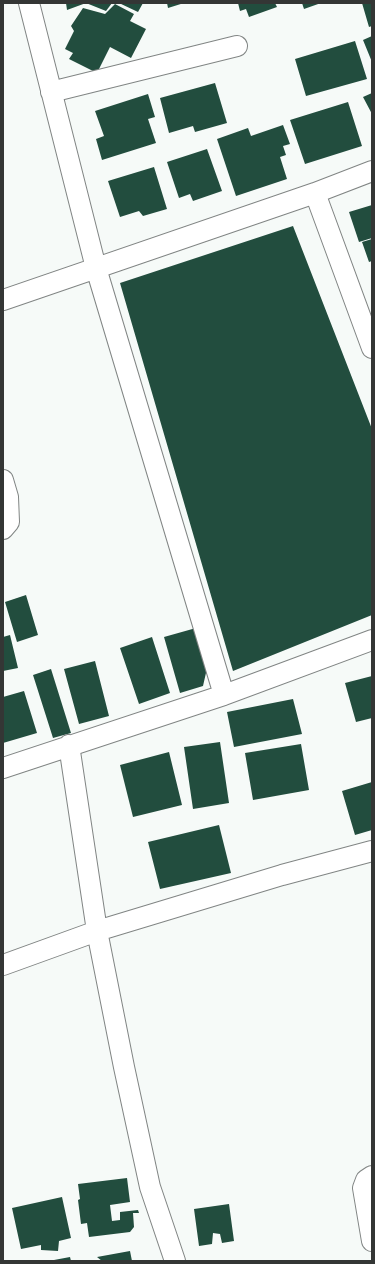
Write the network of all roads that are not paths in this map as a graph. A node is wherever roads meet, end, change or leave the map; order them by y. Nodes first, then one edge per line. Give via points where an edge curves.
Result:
1 (29, 3) edge
2 (237, 46) dead end
3 (51, 92) junction
4 (372, 171) edge
5 (315, 193) junction
6 (96, 268) junction
7 (3, 300) edge
8 (372, 348) edge
9 (3, 480) edge
10 (3, 529) edge
11 (372, 640) edge
12 (224, 694) junction
13 (69, 745) junction
14 (3, 768) edge
15 (372, 851) edge
16 (97, 931) junction
17 (3, 965) edge
18 (372, 1176) edge
19 (372, 1242) edge
20 (175, 1261) edge

1 - 3 street
2 - 3 street
3 - 6 street
4 - 5 street
5 - 6 street
5 - 8 street
6 - 7 street
6 - 12 street
9 - 10 street via 8,497 9,522
11 - 12 street
12 - 13 street
13 - 14 street
13 - 16 street
15 - 16 street via 282,875
16 - 17 street
16 - 20 street via 150,1187
18 - 19 street via 366,1180 363,1188

